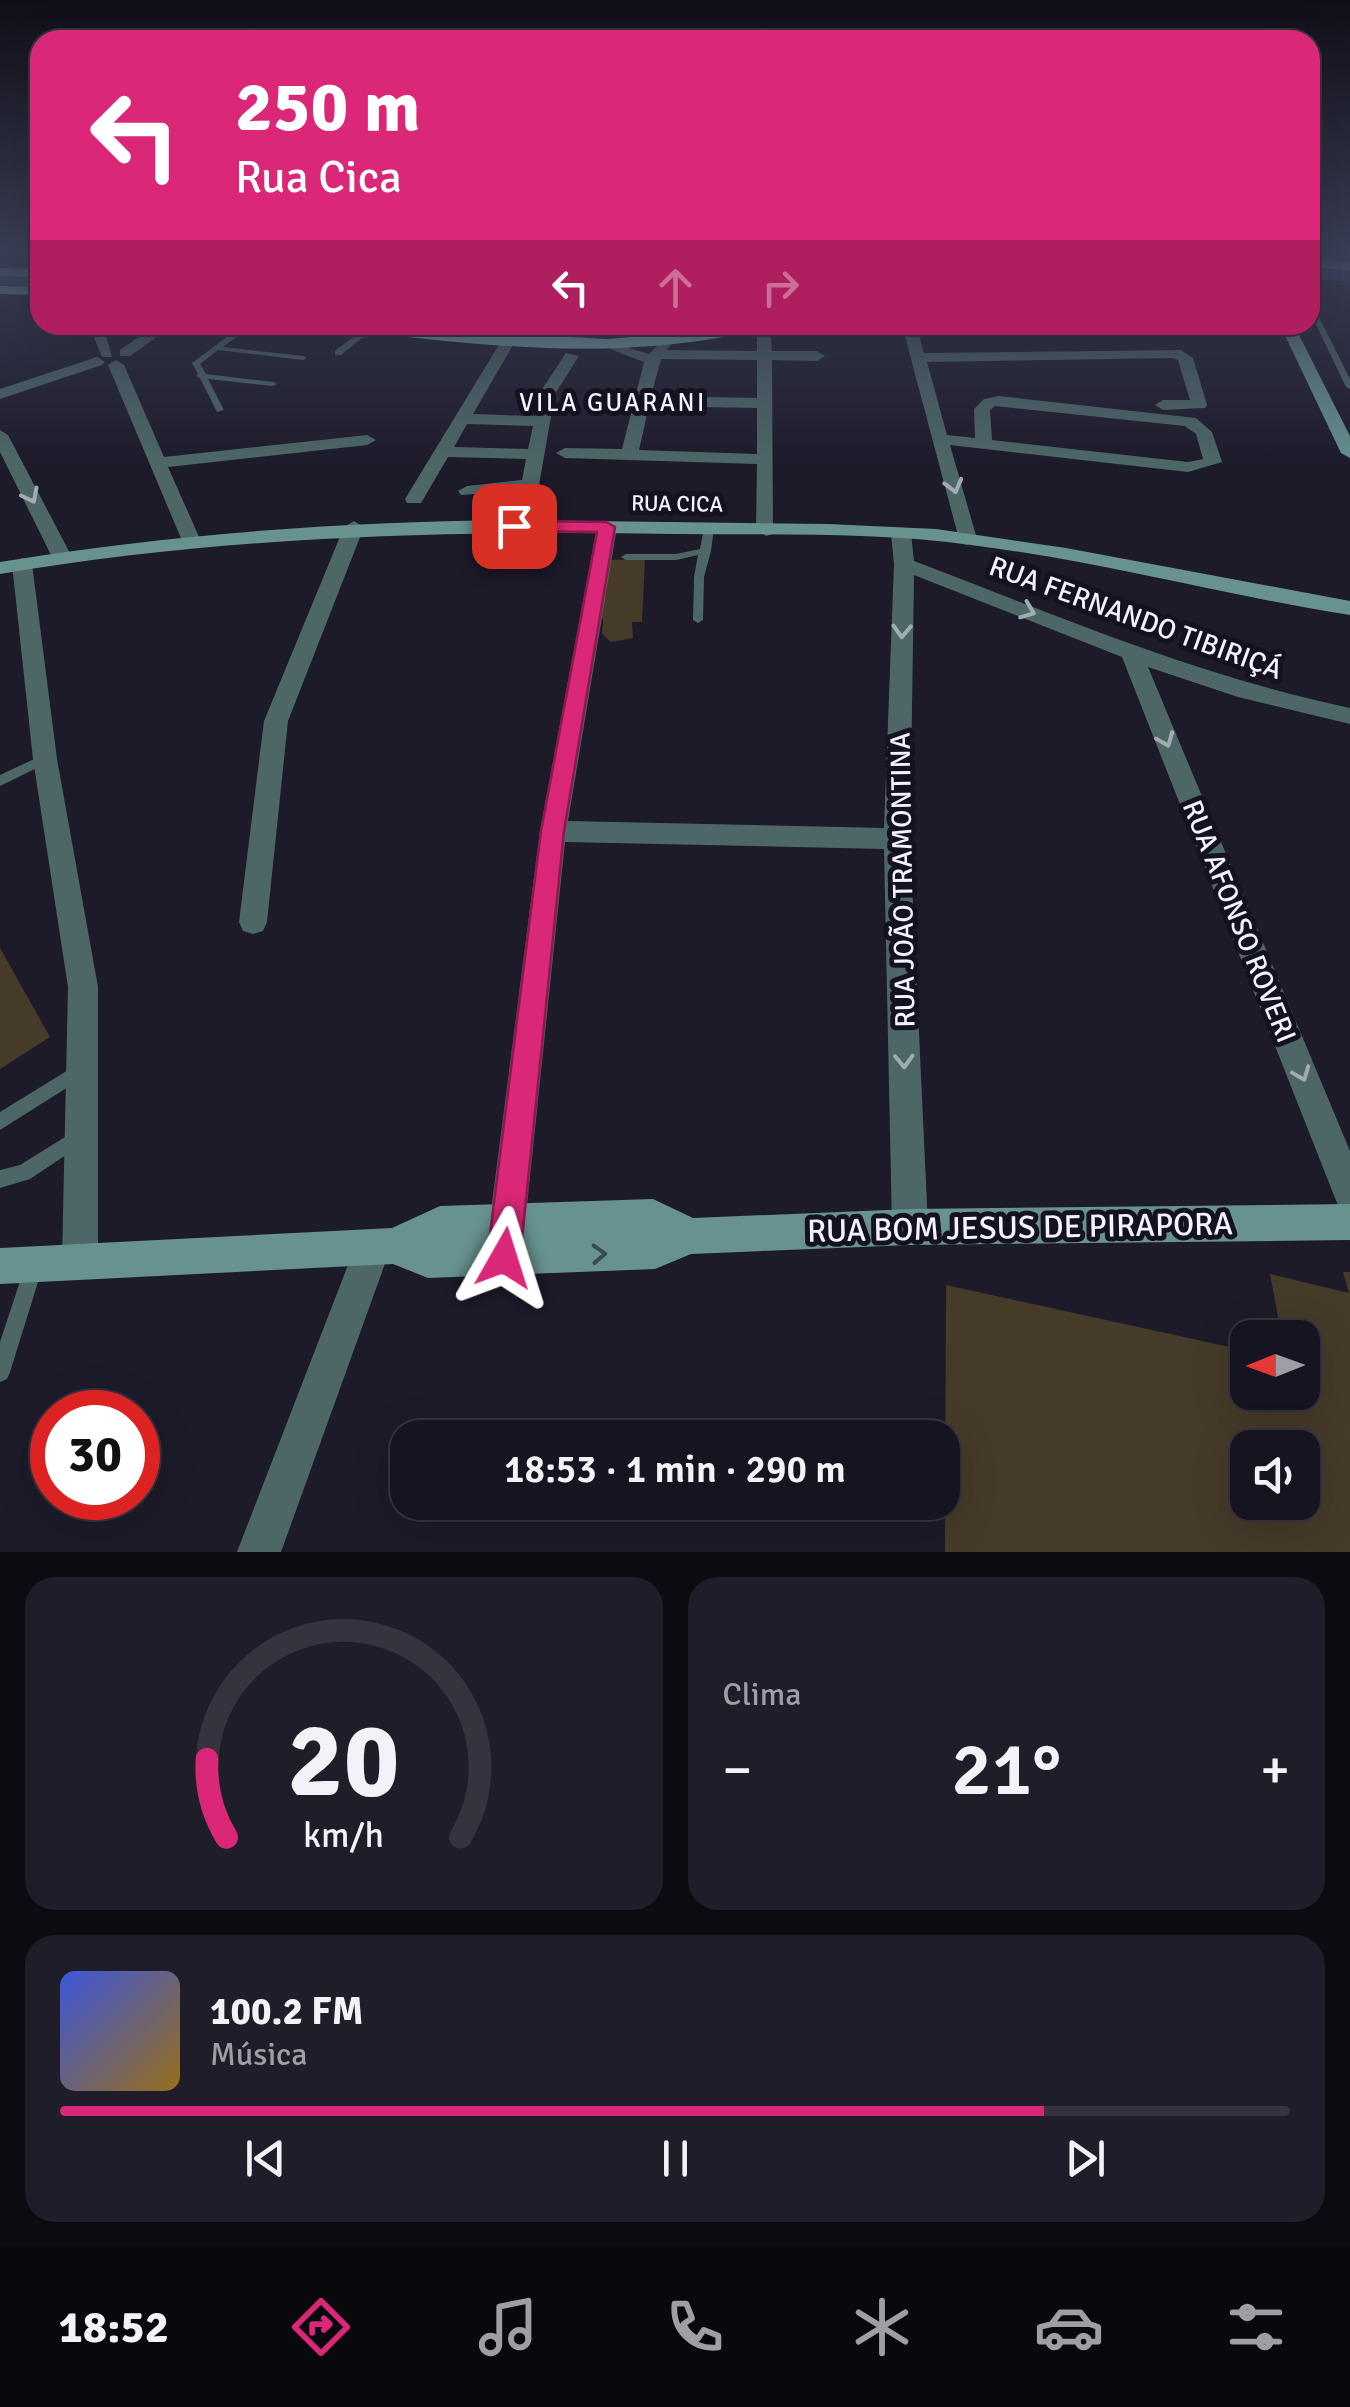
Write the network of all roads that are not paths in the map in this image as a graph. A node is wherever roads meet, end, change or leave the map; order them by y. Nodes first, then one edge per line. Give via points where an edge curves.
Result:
1 (1320, 326) edge
2 (100, 335) edge
3 (150, 335) edge
4 (234, 335) edge
5 (361, 335) edge
6 (428, 335) edge
7 (726, 335) edge
8 (766, 335) edge
9 (913, 335) edge
10 (1292, 335) edge
11 (506, 343) junction
12 (610, 344) junction
13 (216, 348) junction
14 (659, 352) junction
15 (338, 353) dead end
16 (766, 355) junction
17 (570, 356) dead end
18 (817, 356) dead end
19 (302, 358) dead end
20 (919, 358) junction
21 (111, 359) junction
22 (200, 376) junction
23 (273, 384) dead end
24 (1350, 388) edge
25 (0, 394) edge
26 (1083, 397) dead end
27 (642, 402) junction
28 (766, 404) junction
29 (220, 410) dead end
30 (463, 420) junction
31 (543, 421) junction
32 (0, 435) edge
33 (941, 439) junction
34 (367, 440) dead end
35 (984, 444) junction
36 (443, 452) junction
37 (565, 453) dead end
38 (1350, 453) edge
39 (536, 454) junction
40 (629, 455) junction
41 (766, 459) junction
42 (158, 462) junction
43 (466, 491) dead end
44 (414, 499) dead end
45 (354, 527) junction
46 (606, 527) junction
47 (709, 528) junction
48 (766, 530) junction
49 (901, 534) junction
50 (190, 539) junction
51 (967, 539) junction
52 (706, 551) junction
53 (62, 557) junction
54 (626, 557) dead end
55 (904, 564) junction
56 (11, 566) edge
57 (1350, 608) edge
58 (698, 620) dead end
59 (1130, 650) junction
60 (1350, 716) edge
61 (45, 760) junction
62 (0, 780) edge
63 (552, 831) junction
64 (897, 839) junction
65 (254, 922) dead end
66 (84, 1068) junction
67 (0, 1122) edge
68 (84, 1132) junction
69 (0, 1179) edge
70 (1350, 1192) edge
71 (508, 1221) junction
72 (1350, 1222) edge
73 (910, 1227) junction
74 (691, 1236) junction
75 (383, 1247) junction
76 (504, 1258) junction
77 (80, 1261) junction
78 (18, 1265) edge
79 (0, 1372) edge
80 (259, 1552) edge

1 - 24 lane
2 - 21 street
3 - 21 street
4 - 13 lane
5 - 15 lane
6 - 11 main road
7 - 14 main road
8 - 16 street
9 - 20 street
10 - 38 street
11 - 12 main road
11 - 30 street
12 - 14 street
12 - 14 main road
13 - 19 lane
13 - 22 lane via 196,363
14 - 16 street
14 - 27 street
16 - 18 street
16 - 28 street
17 - 31 street via 547,394
20 - 26 street via 1168,352 1185,358 1199,405
20 - 33 street
21 - 25 street
21 - 42 street
22 - 23 lane
22 - 29 lane
27 - 28 street
27 - 40 street
28 - 41 street
30 - 31 street
30 - 36 street
31 - 39 street
32 -> 53 street
33 - 35 street
33 -> 51 street
34 - 42 street
35 - 35 street via 1188,467 1213,462 1204,432 1190,422 999,402 982,409
36 - 39 street
36 - 44 street
37 - 40 street
39 - 43 street via 530,485
40 - 41 street
41 - 48 street
42 - 50 street
45 - 46 street, RUA CICA
45 - 50 street, RUA CICA
45 - 65 street via 276,720
46 - 47 street, RUA CICA
46 - 63 street
47 - 48 street, RUA CICA
47 - 52 lane
48 - 49 street, RUA CICA
49 - 51 street, RUA CICA
49 - 55 street, RUA JOÃO TRAMONTINA
50 - 53 street, RUA CICA
51 - 57 street, RUA CICA
52 - 54 lane
52 - 58 lane
53 - 56 street, RUA CICA
55 -> 59 street, RUA FERNANDO TIBIRIÇÁ
55 -> 64 street, RUA JOÃO TRAMONTINA
56 - 61 street
59 - 60 street, RUA FERNANDO TIBIRIÇÁ via 1297,707
59 -> 70 street, RUA AFONSO ROVERI
61 - 62 lane
61 - 66 street via 83,987
63 - 64 street
63 - 71 street
64 -> 73 street, RUA JOÃO TRAMONTINA
66 - 67 lane
66 - 68 street
68 - 69 lane via 24,1173
68 - 77 street
71 - 74 street, RUA BOM JESUS DE PIRAPORA via 653,1217
71 - 75 street, RUA BOM JESUS DE PIRAPORA via 440,1224
71 - 76 street
72 - 73 street, RUA BOM JESUS DE PIRAPORA
73 - 74 street, RUA BOM JESUS DE PIRAPORA
76 -> 74 street, RUA BOM JESUS DE PIRAPORA via 654,1252
75 - 76 street, RUA BOM JESUS DE PIRAPORA via 428,1260
75 - 77 street, RUA BOM JESUS DE PIRAPORA
75 - 80 street
77 - 78 street, RUA BOM JESUS DE PIRAPORA
78 - 79 lane

